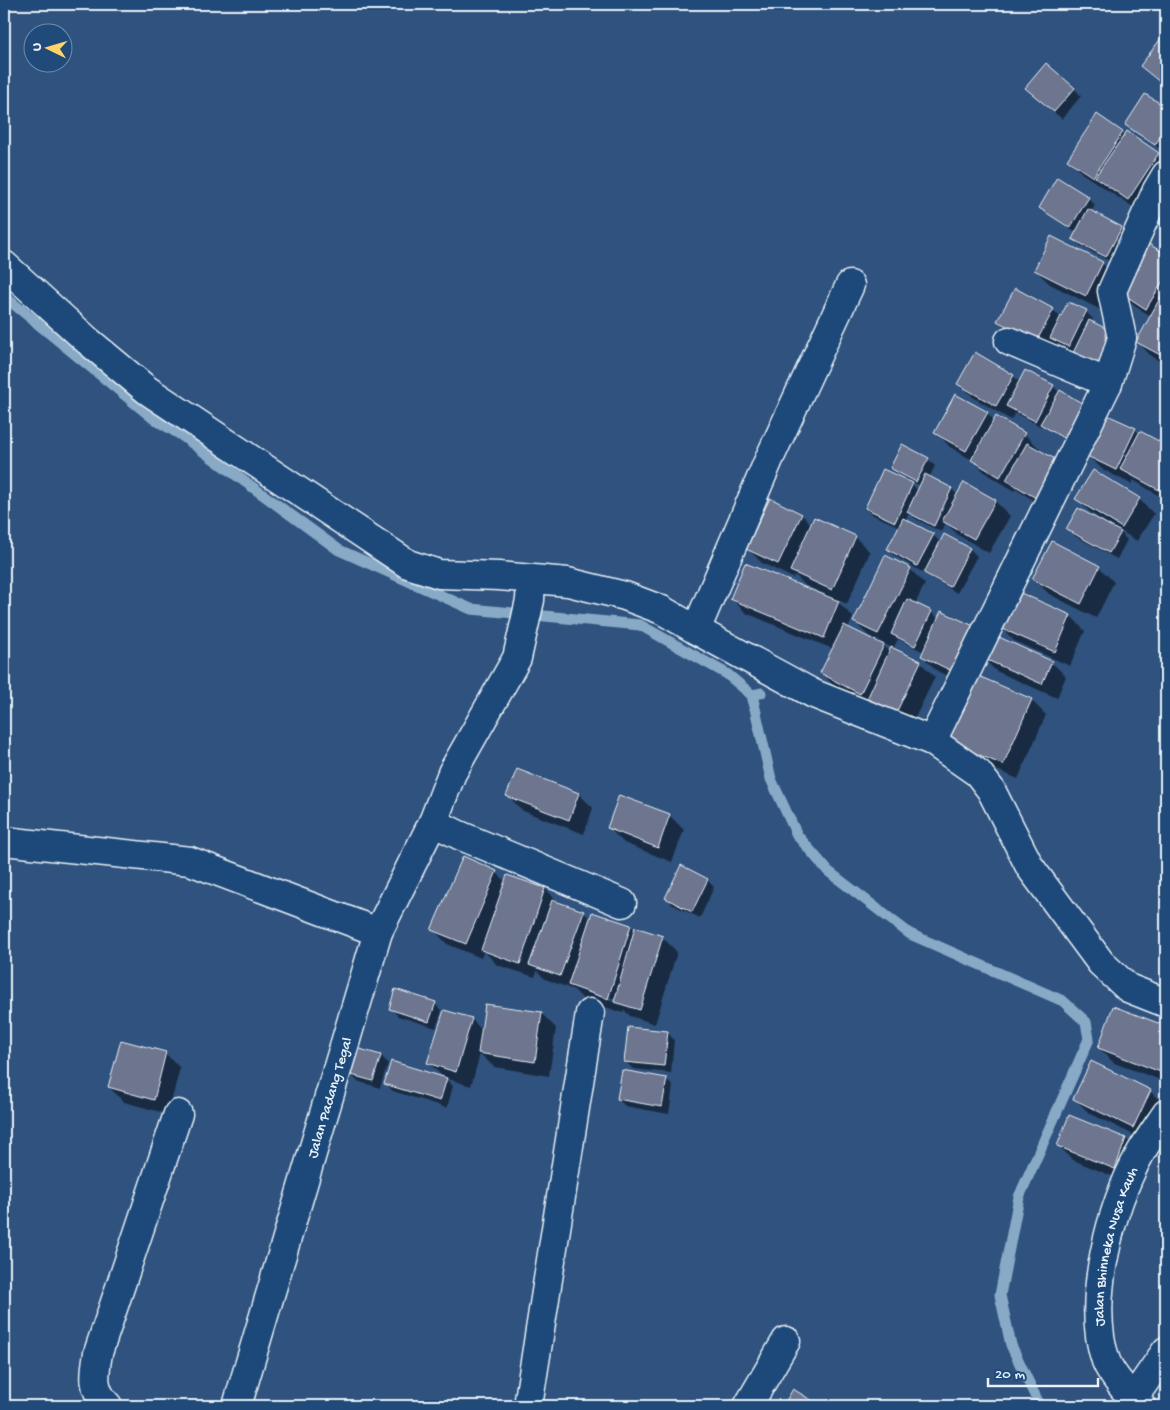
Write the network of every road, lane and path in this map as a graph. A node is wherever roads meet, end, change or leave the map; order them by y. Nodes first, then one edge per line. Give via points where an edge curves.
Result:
1 (1166, 175) edge
2 (4, 265) edge
3 (850, 285) dead end
4 (1009, 341) dead end
5 (1108, 383) junction
6 (531, 582) junction
7 (696, 630) junction
8 (932, 741) junction
9 (433, 822) junction
10 (4, 841) edge
11 (622, 903) dead end
12 (378, 932) junction
13 (1166, 1003) edge
14 (590, 1014) dead end
15 (178, 1114) dead end
16 (1166, 1114) edge
17 (786, 1341) dead end
18 (1166, 1351) edge
19 (1136, 1403) edge
20 (108, 1406) edge
21 (237, 1406) edge
22 (528, 1406) edge
23 (748, 1406) edge

1 - 5 street via 1112,291 1122,338
2 - 6 street via 147,390 408,564 438,574
3 - 7 street via 770,457
4 - 5 street
5 - 8 street
6 - 7 street via 568,582 625,596 662,610
6 - 9 street, Jalan Padang Tegal via 517,658 452,773
7 - 8 street via 814,694
8 - 13 street via 984,780 1030,867 1101,963 1128,988
9 - 11 street via 459,836
9 - 12 street, Jalan Padang Tegal
10 - 12 street via 190,861
12 - 21 street, Jalan Padang Tegal
14 - 22 street
15 - 20 street via 98,1354 94,1372 97,1395
16 - 19 street, Jalan Bhinneka Nusa Kauh via 1141,1153 1123,1193 1107,1239 1102,1268 1099,1330 1107,1363
17 - 23 street
18 - 19 street

